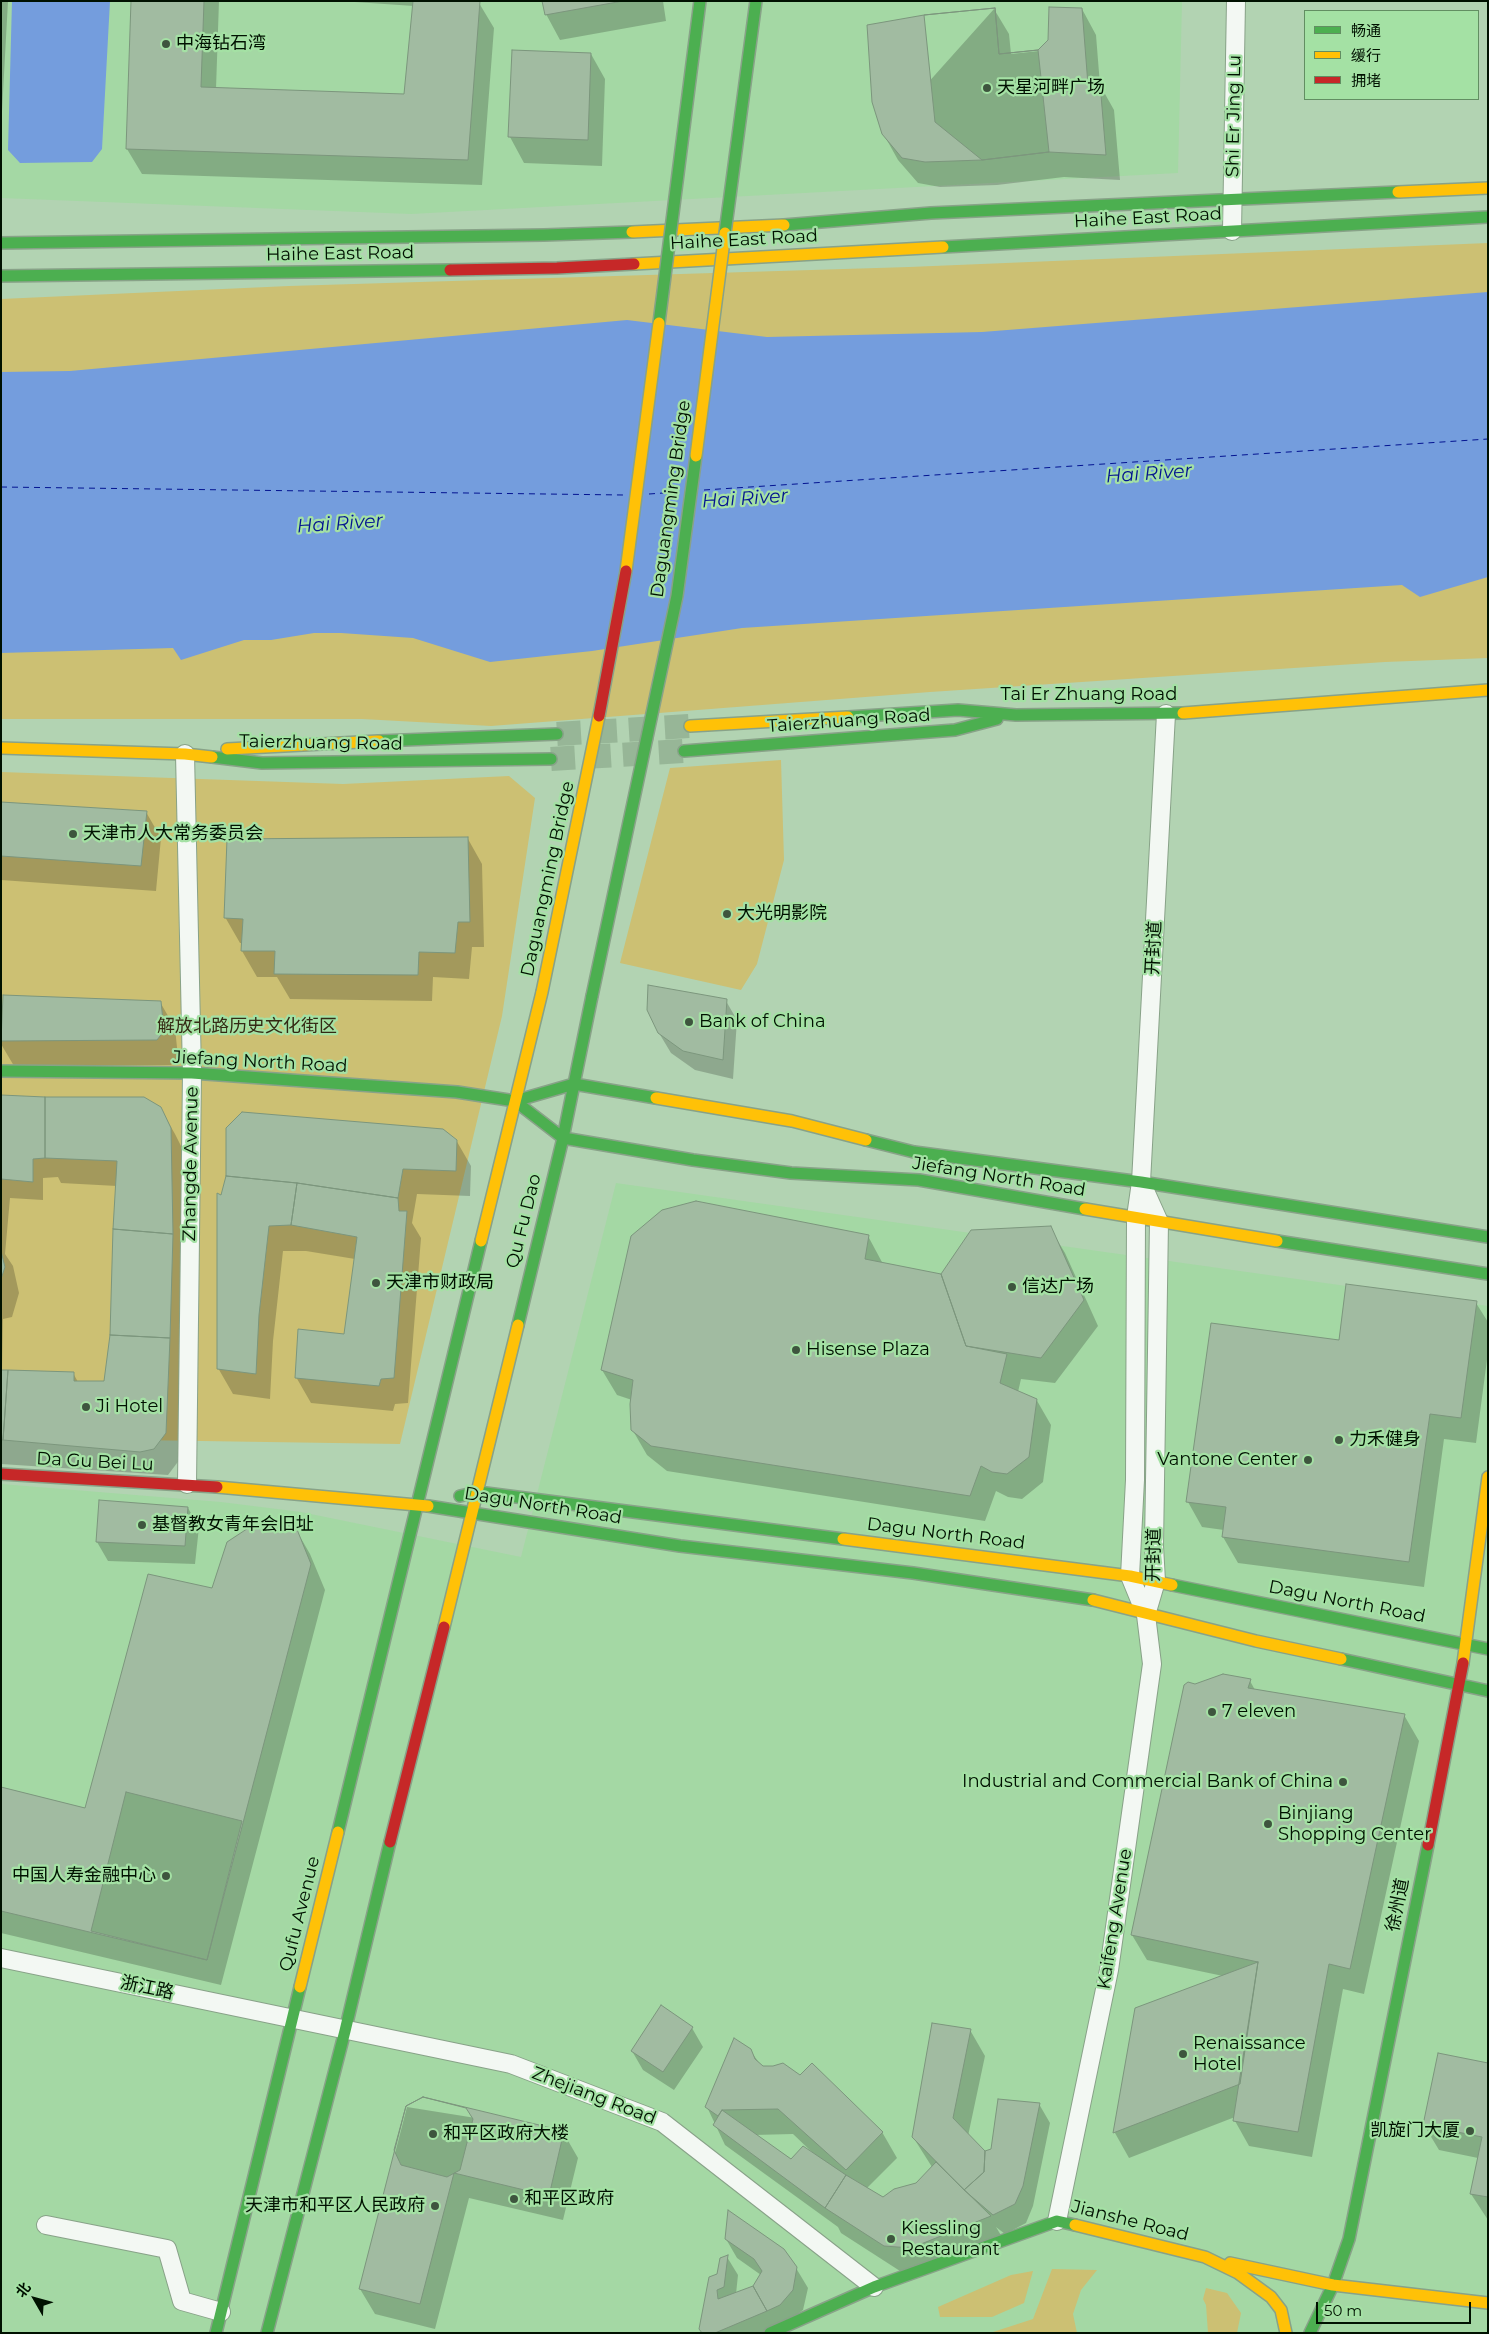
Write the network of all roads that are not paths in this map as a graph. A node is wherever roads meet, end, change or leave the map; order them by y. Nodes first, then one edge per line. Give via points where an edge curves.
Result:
1 (700, 1) edge
2 (756, 1) edge
3 (1236, 1) edge
4 (1488, 188) edge
5 (1233, 198) junction
6 (1488, 217) edge
7 (1232, 230) junction
8 (1, 243) edge
9 (1, 276) edge
10 (1488, 690) edge
11 (1166, 714) junction
12 (1016, 715) junction
13 (690, 726) tunnel mouth
14 (557, 734) tunnel mouth
15 (1, 748) edge
16 (684, 751) tunnel mouth
17 (185, 754) junction
18 (551, 759) tunnel mouth
19 (542, 992) joint
20 (592, 996) joint
21 (1, 1071) edge
22 (192, 1073) junction
23 (574, 1084) junction
24 (515, 1101) junction
25 (563, 1138) junction
26 (1141, 1182) junction
27 (1136, 1217) junction
28 (1159, 1222) junction
29 (1488, 1238) edge
30 (1488, 1274) edge
31 (1, 1474) edge
32 (1488, 1477) edge
33 (187, 1484) junction
34 (478, 1492) junction
35 (417, 1504) junction
36 (474, 1512) junction
37 (1130, 1576) junction
38 (1156, 1581) junction
39 (1146, 1614) junction
40 (1468, 1644) junction
41 (1488, 1649) edge
42 (1460, 1685) junction
43 (1488, 1691) edge
44 (1, 1958) edge
45 (293, 2018) junction
46 (345, 2031) junction
47 (1057, 2221) junction
48 (46, 2225) dead end
49 (1205, 2257) junction
50 (1333, 2285) junction
51 (874, 2287) junction
52 (1488, 2303) edge
53 (221, 2312) junction
54 (216, 2333) edge
55 (267, 2333) edge
56 (770, 2333) edge
57 (1286, 2333) edge
58 (1310, 2333) edge

1 - 19 main road, Daguangming Bridge, bridge via 630,547 609,669
2 - 20 main road, Daguangming Bridge, bridge via 677,596
3 - 5 street, Shi Er Jing Lu
4 - 5 main road, Haihe East Road
5 - 7 street, Shi Er Jing Lu
5 - 8 main road, Haihe East Road via 931,212 772,226 544,236
6 - 7 main road, Haihe East Road
7 - 9 main road, Haihe East Road via 557,268
10 - 11 main road, Tai Er Zhuang Road
11 - 12 main road, Tai Er Zhuang Road
11 - 26 street, 开封道
12 - 13 main road, Tai Er Zhuang Road via 958,710
12 - 16 main road, Taierzhuang Road via 956,730
14 - 17 main road via 263,746
15 - 17 main road, Taierzhuang Road
17 - 18 main road, Taierzhuang Road via 262,763
17 - 22 street, Zhangde Avenue
19 - 24 main road, Qu Fu Dao
20 - 23 main road, Qu Fu Dao
21 - 22 main road, Jiefang North Road
22 - 24 main road, Jiefang North Road via 458,1092
22 - 33 street, Zhangde Avenue
23 - 24 main road, Jiefang North Road
23 - 25 main road, Qu Fu Dao
23 - 26 main road, Jiefang North Road via 792,1121 914,1152
24 - 25 main road, Jiefang North Road
24 - 35 main road, Qu Fu Dao
25 - 27 main road, Jiefang North Road via 790,1173 919,1180
25 - 34 main road, Qu Fu Dao
26 - 27 street, 开封道
26 - 28 street, 开封道
26 - 29 main road, Jiefang North Road
27 - 28 main road, Jiefang North Road
27 - 37 street, 开封道 via 1135,1480
28 - 30 main road, Jiefang North Road
28 - 38 street, 开封道
31 - 33 main road, Da Gu Bei Lu
32 - 40 main road, 徐州道
33 - 35 main road, Dagu North Road
34 - 35 main road, Dagu North Road
34 - 36 main road, Qu Fu Dao
34 - 37 main road, Dagu North Road
35 - 36 main road, Dagu North Road
35 - 45 main road, Qufu Avenue
36 - 39 main road, Dagu North Road via 680,1546 913,1573 1080,1597
36 - 46 main road via 414,1740
37 - 38 main road, Dagu North Road
37 - 39 street, 开封道
38 - 39 street, 开封道
38 - 40 main road, Dagu North Road
39 - 42 main road, Dagu North Road
39 - 47 street, Kaifeng Avenue via 1152,1664 1109,1970
40 - 41 main road, Dagu North Road
40 - 42 main road, 徐州道
42 - 43 main road, Dagu North Road
42 - 50 main road, 徐州道 via 1349,2239
44 - 45 street, 浙江路
45 - 46 street, Zhejiang Road
45 - 53 main road, Qufu Avenue
46 - 51 street, Zhejiang Road via 511,2064 662,2122
46 - 55 main road
47 - 49 main road, Jianshe Road
47 - 51 main road, Jianshe Road
48 - 53 street via 167,2249 182,2301
49 - 50 main road
49 - 57 main road, Jianshe Road via 1238,2273 1270,2297 1281,2310
50 - 52 main road
50 - 58 main road, 徐州道
51 - 56 main road, Jianshe Road
53 - 54 main road, Qufu Avenue

